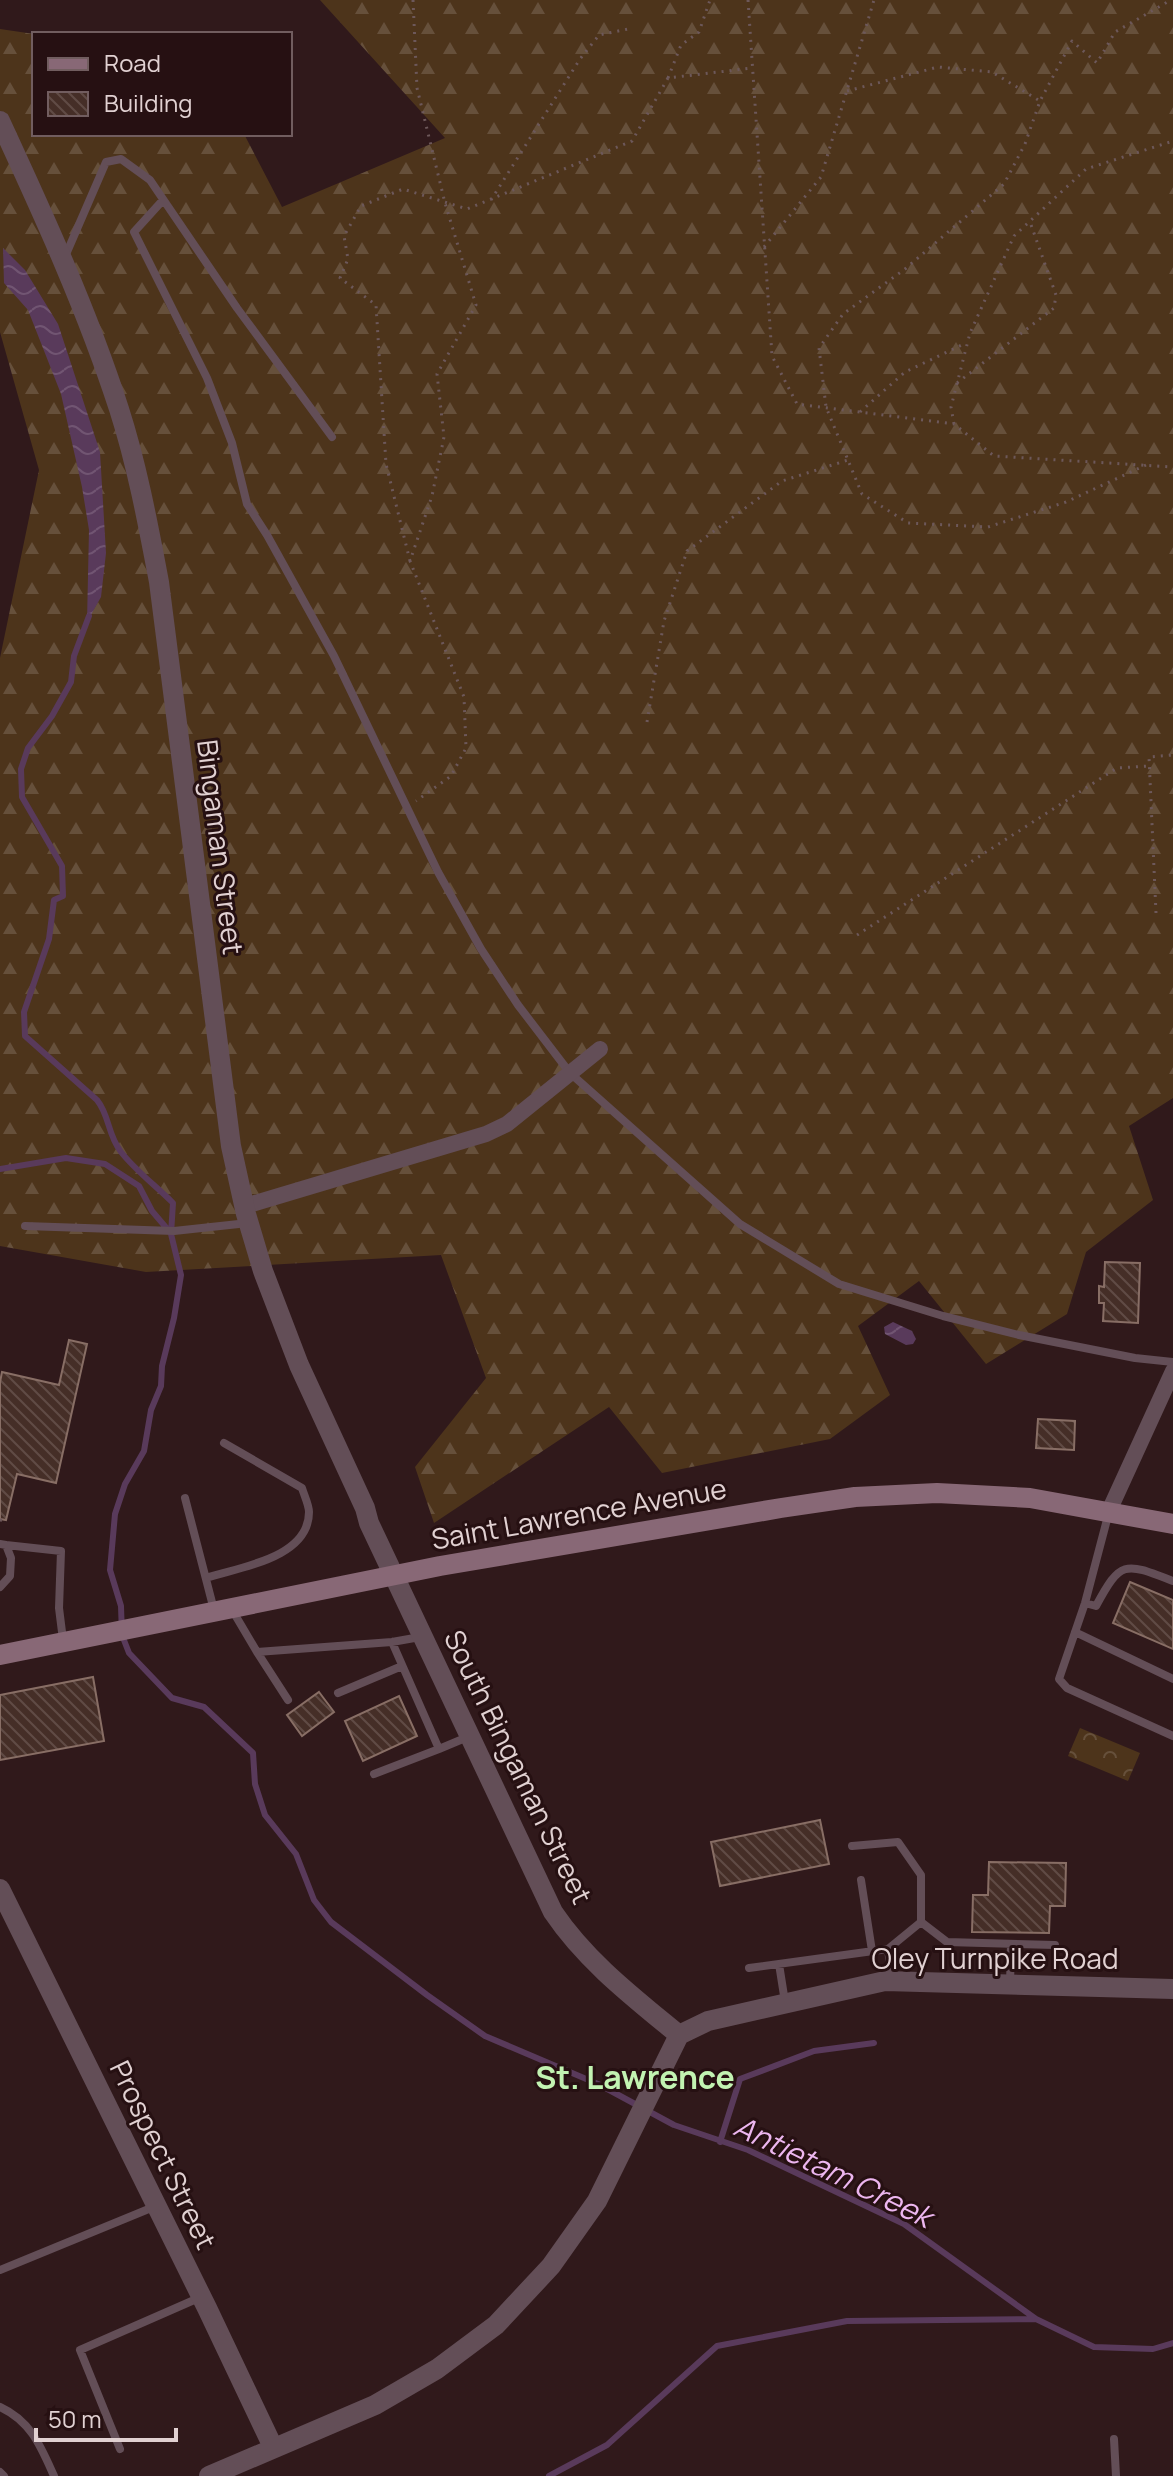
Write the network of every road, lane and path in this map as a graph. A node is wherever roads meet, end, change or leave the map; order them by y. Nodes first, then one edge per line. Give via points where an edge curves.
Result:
1 (413, 0) edge
2 (710, 0) edge
3 (748, 0) edge
4 (874, 0) edge
5 (1171, 0) edge
6 (628, 29) dead end
7 (752, 68) junction
8 (668, 78) junction
9 (847, 91) junction
10 (1040, 101) junction
11 (0, 121) edge
12 (1173, 141) edge
13 (163, 200) junction
14 (491, 200) junction
15 (445, 203) junction
16 (1029, 221) junction
17 (764, 247) junction
18 (64, 260) junction
19 (967, 343) junction
20 (957, 383) junction
21 (826, 407) junction
22 (860, 412) junction
23 (954, 424) junction
24 (332, 437) dead end
25 (848, 460) junction
26 (1146, 465) junction
27 (1173, 467) edge
28 (410, 561) junction
29 (647, 722) dead end
30 (1173, 755) edge
31 (1149, 766) junction
32 (407, 807) junction
33 (1156, 913) dead end
34 (857, 935) dead end
35 (600, 1049) dead end
36 (570, 1073) junction
37 (247, 1215) junction
38 (25, 1226) dead end
39 (1173, 1362) edge
40 (1173, 1371) edge
41 (224, 1443) dead end
42 (185, 1498) dead end
43 (1109, 1511) junction
44 (0, 1520) edge
45 (7, 1521) dead end
46 (1173, 1524) edge
47 (3, 1545) edge
48 (396, 1575) junction
49 (206, 1578) junction
50 (1173, 1581) edge
51 (0, 1587) edge
52 (1085, 1603) junction
53 (222, 1609) junction
54 (1075, 1632) junction
55 (423, 1636) junction
56 (63, 1640) junction
57 (392, 1642) junction
58 (257, 1652) junction
59 (0, 1655) edge
60 (402, 1666) junction
61 (1173, 1679) edge
62 (338, 1693) dead end
63 (288, 1700) dead end
64 (470, 1736) junction
65 (1173, 1736) edge
66 (439, 1749) junction
67 (374, 1774) dead end
68 (852, 1846) dead end
69 (861, 1880) dead end
70 (0, 1889) edge
71 (921, 1922) junction
72 (1011, 1944) junction
73 (1055, 1945) dead end
74 (888, 1949) junction
75 (872, 1951) junction
76 (779, 1964) junction
77 (749, 1968) dead end
78 (892, 1981) junction
79 (1010, 1985) junction
80 (1173, 1989) edge
81 (785, 2003) junction
82 (679, 2035) junction
83 (157, 2206) junction
84 (0, 2270) edge
85 (202, 2297) junction
86 (0, 2407) edge
87 (1114, 2439) dead end
88 (273, 2447) junction
89 (120, 2449) dead end
90 (54, 2476) edge
91 (209, 2476) edge
92 (1116, 2476) edge

1 - 15 path via 417,88
2 - 8 path via 699,32 681,45
3 - 7 path
4 - 9 path
5 - 10 path via 1115,32 1097,63 1072,41
6 - 14 path via 599,35
7 - 8 path
7 - 17 path
8 - 14 path via 632,141
9 - 10 path via 938,67 992,72
9 - 17 path via 821,177
10 - 21 path via 1004,184 843,314 819,348
11 - 18 street, Bingaman Street
12 - 16 path via 1086,169
13 - 18 lane via 150,180 121,159 106,162
13 - 24 lane
13 - 32 lane via 134,232 207,378 232,443 247,504 334,656
14 - 15 path via 467,209
15 - 28 path via 476,305 437,374 444,437 432,496
15 - 28 path via 403,189 361,206 344,236 348,259 340,278 376,305 386,464
16 - 19 path via 1014,236
16 - 20 path via 1056,295 1054,308
17 - 21 path via 772,356 797,404
18 - 37 street, Bingaman Street via 120,410 147,516 223,1092
19 - 20 path
19 - 22 path via 905,372
20 - 23 path via 951,407
21 - 22 path
21 - 25 path
22 - 23 path
23 - 26 path via 994,456
25 - 26 path via 862,494 908,523 988,527 1066,502
25 - 29 path via 782,481 687,551 664,621
26 - 27 path
28 - 32 path via 464,697 466,748 451,776
30 - 31 path via 1149,757
31 - 33 path
31 - 34 path via 1117,768
32 - 36 lane via 481,949
35 - 36 street
36 - 37 street via 507,1124 486,1134
36 - 39 lane via 740,1224 839,1284 1019,1335
37 - 38 lane via 174,1231
37 - 48 street, Bingaman Street via 276,1310
40 - 43 street
41 - 49 lane via 302,1488 309,1511 298,1543
42 - 49 lane
43 - 46 main road, Saint Lawrence Avenue
43 - 48 main road, Saint Lawrence Avenue via 977,1494 855,1497
43 - 52 lane
44 - 45 path
47 - 51 lane via 11,1558 10,1576
47 - 56 lane via 61,1551
48 - 53 main road, Saint Lawrence Avenue
48 - 55 street, South Bingaman Street
49 - 53 lane
50 - 52 lane via 1125,1568 1113,1574 1096,1606
52 - 54 lane
53 - 56 main road, Saint Lawrence Avenue
53 - 58 lane
54 - 61 lane
54 - 65 lane via 1059,1679 1067,1688
55 - 57 lane
55 - 64 street, South Bingaman Street
56 - 59 main road, Saint Lawrence Avenue
57 - 58 lane
57 - 60 lane
58 - 63 lane
60 - 62 lane
60 - 66 lane
64 - 66 lane
64 - 82 street, South Bingaman Street via 565,1929 606,1974
66 - 67 lane
68 - 71 lane via 898,1842 921,1875
69 - 75 lane
70 - 83 street, Prospect Street
71 - 72 lane via 947,1942
71 - 74 lane
72 - 73 lane
72 - 79 lane
74 - 75 lane
74 - 78 lane
75 - 76 lane
76 - 77 lane
76 - 81 lane
78 - 79 street, Oley Turnpike Road
78 - 81 street, Oley Turnpike Road
79 - 80 street, Oley Turnpike Road
81 - 82 street, Oley Turnpike Road via 708,2021
82 - 88 street via 617,2166 572,2240 496,2325 408,2387
83 - 84 lane
83 - 85 street, Prospect Street
85 - 88 street, Prospect Street
85 - 89 lane via 80,2350
86 - 90 lane via 35,2434
87 - 92 lane
88 - 91 street

